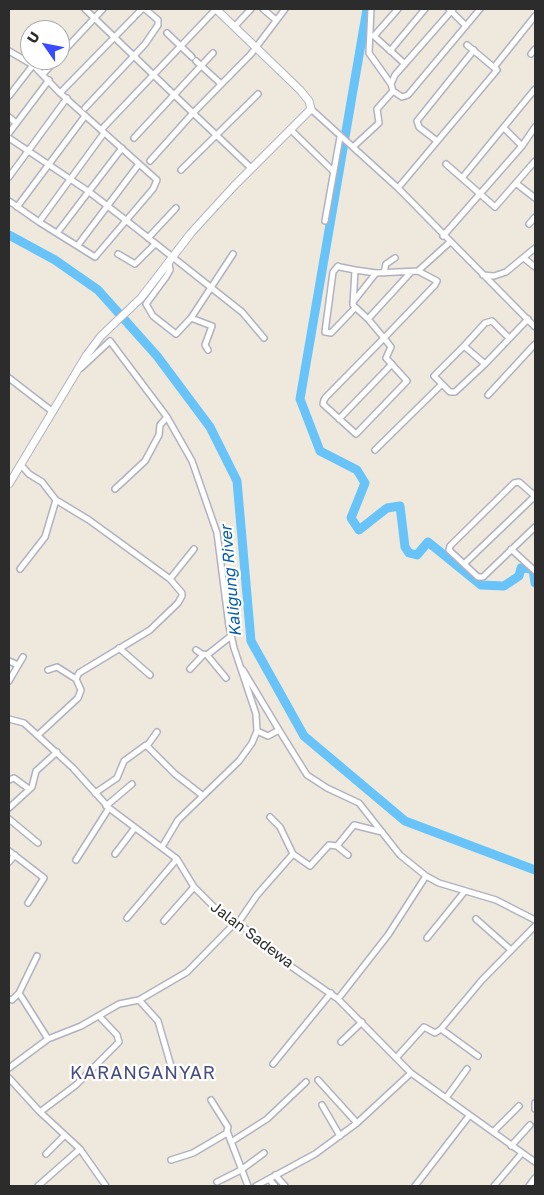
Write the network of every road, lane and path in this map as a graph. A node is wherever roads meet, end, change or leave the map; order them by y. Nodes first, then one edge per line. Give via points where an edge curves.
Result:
1 (85, 9) edge
2 (103, 9) edge
3 (144, 9) edge
4 (216, 9) edge
5 (252, 9) edge
6 (263, 9) edge
7 (285, 9) edge
8 (371, 9) edge
9 (398, 9) edge
10 (425, 9) edge
11 (480, 9) edge
12 (451, 10) edge
13 (535, 16) edge
14 (94, 18) junction
15 (276, 20) junction
16 (235, 26) junction
17 (466, 26) junction
18 (166, 34) dead end
19 (373, 34) junction
20 (114, 37) junction
21 (70, 45) edge
22 (181, 45) junction
23 (467, 45) dead end
24 (256, 47) junction
25 (474, 50) junction
26 (9, 51) edge
27 (390, 51) junction
28 (213, 53) dead end
29 (134, 56) junction
30 (20, 57) edge
31 (196, 61) junction
32 (405, 64) junction
33 (495, 66) junction
34 (29, 70) edge
35 (39, 70) edge
36 (47, 70) edge
37 (43, 74) junction
38 (153, 75) junction
39 (48, 80) junction
40 (220, 83) junction
41 (391, 84) junction
42 (535, 89) edge
43 (393, 91) junction
44 (60, 93) junction
45 (258, 94) dead end
46 (9, 96) edge
47 (172, 96) junction
48 (533, 96) edge
49 (67, 98) junction
50 (85, 108) dead end
51 (311, 108) junction
52 (192, 114) junction
53 (9, 116) edge
54 (85, 116) junction
55 (16, 123) junction
56 (535, 127) edge
57 (504, 128) junction
58 (291, 130) junction
59 (102, 131) junction
60 (9, 133) edge
61 (216, 136) junction
62 (9, 138) edge
63 (134, 138) dead end
64 (341, 138) junction
65 (437, 141) junction
66 (351, 146) junction
67 (522, 146) junction
68 (122, 148) junction
69 (28, 151) junction
70 (150, 161) dead end
71 (535, 161) edge
72 (49, 164) junction
73 (140, 164) junction
74 (446, 164) dead end
75 (251, 168) junction
76 (181, 170) dead end
77 (334, 172) junction
78 (9, 177) edge
79 (462, 178) junction
80 (69, 179) junction
81 (517, 184) junction
82 (398, 188) junction
83 (88, 191) junction
84 (480, 195) junction
85 (535, 198) edge
86 (9, 202) edge
87 (107, 206) junction
88 (17, 207) junction
89 (176, 208) dead end
90 (535, 217) edge
91 (126, 221) junction
92 (325, 221) dead end
93 (39, 222) junction
94 (529, 224) dead end
95 (57, 233) junction
96 (444, 236) junction
97 (148, 238) junction
98 (450, 242) junction
99 (155, 244) junction
100 (78, 245) junction
101 (535, 248) edge
102 (118, 254) dead end
103 (233, 254) dead end
104 (395, 258) dead end
105 (525, 258) junction
106 (170, 260) junction
107 (535, 267) edge
108 (355, 270) junction
109 (418, 271) junction
110 (412, 272) junction
111 (376, 273) junction
112 (384, 273) junction
113 (483, 275) junction
114 (212, 288) junction
115 (354, 305) junction
116 (191, 318) junction
117 (368, 319) junction
118 (528, 319) junction
119 (535, 327) edge
120 (264, 338) dead end
121 (384, 338) junction
122 (509, 338) junction
123 (535, 344) edge
124 (464, 346) junction
125 (208, 350) dead end
126 (392, 364) junction
127 (485, 364) junction
128 (78, 371) junction
129 (9, 378) edge
130 (441, 385) junction
131 (488, 395) dead end
132 (54, 413) junction
133 (167, 417) junction
134 (338, 419) junction
135 (375, 450) dead end
136 (21, 465) junction
137 (9, 484) edge
138 (115, 489) dead end
139 (535, 496) edge
140 (56, 500) junction
141 (535, 527) edge
142 (194, 549) dead end
143 (511, 550) junction
144 (464, 564) junction
145 (20, 569) dead end
146 (535, 571) edge
147 (170, 579) junction
148 (231, 636) junction
149 (119, 648) junction
150 (196, 650) dead end
151 (205, 655) junction
152 (23, 657) dead end
153 (9, 661) edge
154 (18, 665) junction
155 (240, 666) junction
156 (190, 669) dead end
157 (48, 670) dead end
158 (150, 675) dead end
159 (226, 678) dead end
160 (76, 679) junction
161 (9, 681) edge
162 (9, 718) edge
163 (279, 730) junction
164 (257, 731) junction
165 (157, 732) dead end
166 (41, 733) junction
167 (147, 746) junction
168 (57, 752) junction
169 (9, 780) edge
170 (132, 784) dead end
171 (29, 790) junction
172 (98, 791) junction
173 (202, 795) junction
174 (108, 805) junction
175 (9, 808) edge
176 (270, 817) dead end
177 (9, 819) edge
178 (134, 829) junction
179 (382, 832) junction
180 (38, 843) dead end
181 (163, 845) junction
182 (337, 846) junction
183 (9, 851) edge
184 (115, 854) dead end
185 (293, 854) junction
186 (14, 855) junction
187 (348, 855) dead end
188 (177, 859) junction
189 (76, 860) dead end
190 (9, 862) edge
191 (426, 876) junction
192 (194, 887) junction
193 (465, 891) junction
194 (28, 903) dead end
195 (127, 918) dead end
196 (476, 919) dead end
197 (535, 920) edge
198 (164, 921) dead end
199 (239, 921) junction
200 (535, 926) edge
201 (427, 938) dead end
202 (511, 950) junction
203 (38, 956) dead end
204 (19, 993) junction
205 (331, 993) junction
206 (340, 996) junction
207 (9, 999) edge
208 (138, 1000) junction
209 (99, 1016) junction
210 (362, 1022) junction
211 (441, 1029) junction
212 (48, 1039) junction
213 (341, 1042) dead end
214 (478, 1056) dead end
215 (396, 1058) junction
216 (273, 1064) dead end
217 (9, 1068) edge
218 (467, 1069) dead end
219 (173, 1073) dead end
220 (411, 1073) junction
221 (9, 1078) edge
222 (318, 1080) dead end
223 (306, 1082) dead end
224 (446, 1098) junction
225 (211, 1100) dead end
226 (535, 1103) edge
227 (322, 1105) dead end
228 (519, 1106) dead end
229 (535, 1109) edge
230 (40, 1112) junction
231 (470, 1116) junction
232 (357, 1123) junction
233 (530, 1125) dead end
234 (495, 1130) junction
235 (228, 1133) junction
236 (65, 1135) junction
237 (340, 1136) junction
238 (231, 1142) junction
239 (513, 1143) junction
240 (80, 1149) junction
241 (264, 1153) dead end
242 (522, 1153) junction
243 (46, 1154) dead end
244 (171, 1160) dead end
245 (535, 1162) edge
246 (241, 1170) junction
247 (275, 1175) junction
248 (535, 1178) edge
249 (269, 1179) junction
250 (216, 1182) dead end
251 (38, 1186) edge
252 (106, 1186) edge
253 (248, 1186) edge
254 (256, 1186) edge
255 (275, 1186) edge
256 (285, 1186) edge
257 (415, 1186) edge
258 (494, 1186) edge
259 (529, 1186) edge

1 - 14 street
2 - 14 street
3 - 20 street
3 - 29 street via 158,24
4 - 16 main road
4 - 22 street
5 - 16 street
6 - 15 street
7 - 15 street
8 - 19 street
9 - 19 street
10 - 27 street
11 - 17 street
12 - 17 street
12 - 32 street
13 - 33 street
14 - 20 street
14 - 21 street
15 - 24 street
16 - 24 main road
17 - 43 street via 408,94 402,97
18 - 22 street
19 - 27 street
19 - 41 street via 369,53
20 - 29 street
20 - 44 street
22 - 31 street
22 - 38 street
23 - 25 street
24 - 40 street
24 - 51 main road via 300,90
25 - 33 street
25 - 65 street via 417,121 419,127
26 - 30 street
27 - 32 street
28 - 31 street
29 - 38 street
29 - 50 street
31 - 40 street
31 - 47 street
32 - 41 street
33 - 65 street via 496,72
34 - 46 street
35 - 37 street
36 - 37 street
37 - 39 street
38 - 47 street
38 - 59 street
39 - 44 street
39 - 55 street
40 - 52 street
41 - 43 street
42 - 48 street
43 - 66 street via 377,109 379,123
44 - 49 street
45 - 61 street
47 - 52 street
47 - 63 street
48 - 57 street
49 - 54 street
49 - 69 street
51 - 58 main road
51 - 64 street
52 - 61 street
52 - 70 street
53 - 55 street
54 - 59 street
54 - 72 street
55 - 60 street
56 - 67 street
57 - 67 street
57 - 79 street
58 - 75 main road
58 - 77 street
59 - 68 street
59 - 80 street
61 - 75 street
61 - 76 street
62 - 69 street
64 - 66 street
64 - 77 street
65 - 82 street
66 - 82 street
67 - 84 street
68 - 73 street
68 - 83 street
69 - 72 street
69 - 78 street
71 - 81 street
72 - 80 street
72 - 88 street
73 - 87 street
73 - 91 street via 157,182
74 - 79 street
75 - 106 main road
77 - 92 street
79 - 84 street
80 - 83 street
80 - 93 street
81 - 84 street via 495,207
81 - 85 street
82 - 96 street
83 - 87 street
83 - 95 street
84 - 96 street
86 - 88 street
87 - 91 street
87 - 100 street
88 - 93 street
89 - 97 street
90 - 94 street
91 - 97 street
91 - 100 street via 97,256
93 - 95 street
95 - 100 street
96 - 98 street
97 - 99 street
98 - 109 street
98 - 113 street
99 - 102 street via 135,264
99 - 106 street
101 - 105 street
103 - 114 street
104 - 112 street via 386,264
105 - 107 street
105 - 113 street via 506,272
106 - 114 street
106 - 116 street via 170,270 146,304 153,316 176,334
106 - 128 main road via 137,301 106,331
108 - 111 street
108 - 115 street
108 - 115 street via 338,266 334,270 325,332 331,333
109 - 110 street
109 - 121 street via 435,279 436,283
110 - 112 street
110 - 117 street
111 - 112 street
111 - 115 street
113 - 118 street
114 - 116 street
114 - 120 street via 242,312
115 - 117 street
116 - 125 street via 212,326 205,345
117 - 121 street
118 - 119 street
118 - 122 street
121 - 126 street via 391,349 386,356
121 - 134 street via 324,400 323,404
122 - 124 street via 489,321
122 - 127 street
123 - 131 street
124 - 127 street
124 - 130 street via 435,374
126 - 134 street
126 - 134 street via 407,381 358,433 354,434
127 - 130 street via 455,392 449,392
128 - 132 main road
128 - 133 street via 110,341
129 - 132 street
130 - 135 street
132 - 136 main road
133 - 138 street via 160,424 158,438 145,461
133 - 148 street via 192,461 212,517
136 - 137 main road
136 - 140 street via 42,482
139 - 144 street
139 - 144 street via 519,482 514,483 448,547
140 - 145 street via 45,537
140 - 147 street
141 - 143 street
142 - 147 street
143 - 144 street via 483,578
143 - 146 street
147 - 149 street via 182,593 178,603 150,630
148 - 151 street
148 - 155 street
149 - 158 street
149 - 160 street via 89,666
150 - 151 street
151 - 156 street
151 - 159 street
152 - 154 street
153 - 154 street
154 - 161 street
155 - 163 street
155 - 164 street via 256,714
157 - 160 street via 57,667
160 - 166 street via 80,690 78,698
162 - 166 street, Jalan Sadewa
163 - 164 street via 268,736
163 - 179 street via 307,775 359,803
164 - 173 street via 252,744 239,760
165 - 167 street
166 - 168 street, Jalan Sadewa
167 - 172 street via 124,761 117,777
167 - 173 street
168 - 171 street via 34,772
168 - 172 street, Jalan Sadewa
169 - 171 street via 14,778
170 - 174 street
171 - 175 street
172 - 174 street, Jalan Sadewa
173 - 181 street via 178,820
174 - 178 street, Jalan Sadewa
174 - 189 street
176 - 185 street via 280,827
177 - 180 street
178 - 181 street, Jalan Sadewa
178 - 184 street
179 - 182 street via 354,824
179 - 191 street via 404,859
181 - 188 street, Jalan Sadewa
182 - 185 street via 328,846 310,866
182 - 187 street
183 - 186 street
185 - 199 street
186 - 190 street
186 - 194 street via 44,878
188 - 192 street, Jalan Sadewa
188 - 195 street
191 - 193 street
191 - 206 street via 388,935
192 - 198 street
192 - 199 street, Jalan Sadewa via 218,911
193 - 197 street via 496,900
193 - 201 street
196 - 202 street
199 - 205 street, Jalan Sadewa via 276,956
199 - 208 street via 187,972
200 - 202 street
202 - 211 street
203 - 204 street
204 - 207 street
204 - 212 street
205 - 206 street, Jalan Sadewa
205 - 216 street
206 - 210 street, Jalan Sadewa
208 - 209 street via 123,1003
208 - 219 street via 158,1021
209 - 212 street
209 - 230 street via 117,1034 119,1042 76,1085
210 - 213 street
210 - 215 street, Jalan Sadewa
211 - 214 street
211 - 215 street via 435,1033 424,1027
212 - 217 street
215 - 220 street, Jalan Sadewa
218 - 224 street
220 - 224 street, Jalan Sadewa
220 - 232 street
221 - 230 street
222 - 232 street
223 - 238 street via 267,1119
224 - 231 street, Jalan Sadewa
225 - 235 street via 228,1127
226 - 229 street
227 - 237 street
228 - 234 street
230 - 236 street
231 - 234 street, Jalan Sadewa
231 - 257 street
232 - 237 street
233 - 239 street
234 - 239 street, Jalan Sadewa
235 - 238 street
235 - 244 street via 193,1153
236 - 240 street
236 - 243 street
237 - 247 street via 315,1154
238 - 246 street
239 - 242 street, Jalan Sadewa
240 - 251 street
240 - 252 street
241 - 246 street
242 - 245 street, Jalan Sadewa
242 - 258 street
246 - 250 street
246 - 253 street
247 - 249 street
247 - 256 street
248 - 259 street
249 - 254 street
249 - 255 street

